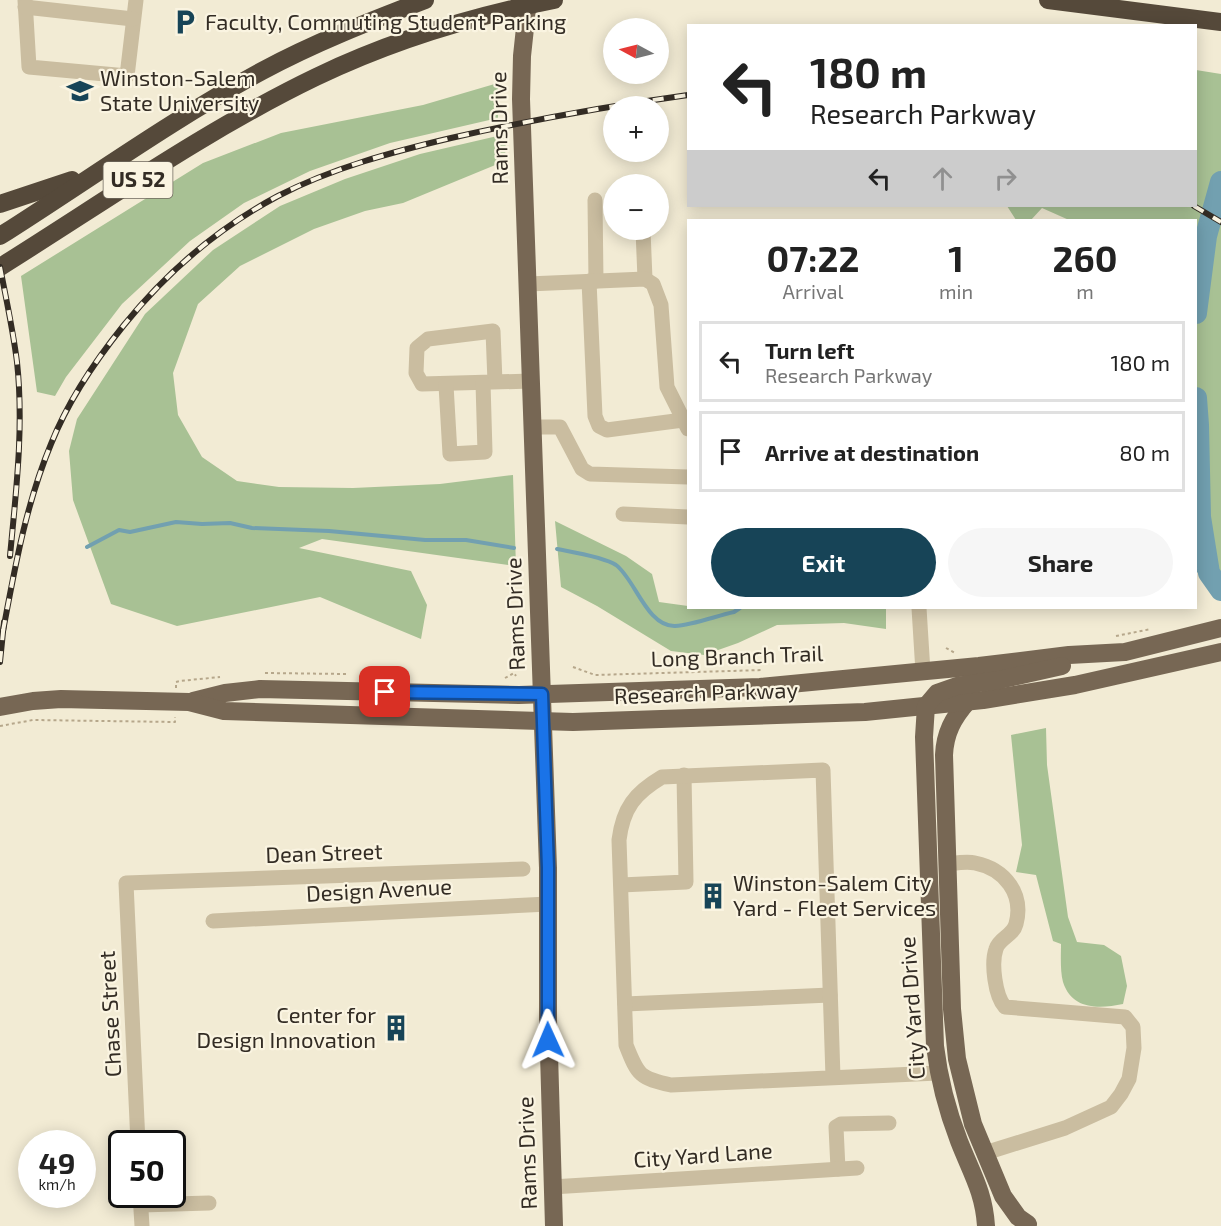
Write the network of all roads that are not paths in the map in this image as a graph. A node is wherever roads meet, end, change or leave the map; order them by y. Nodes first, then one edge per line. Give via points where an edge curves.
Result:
1 (136, 0) edge
2 (425, 0) edge
3 (528, 0) edge
4 (554, 0) edge
5 (1047, 0) edge
6 (25, 3) edge
7 (134, 19) junction
8 (1221, 22) edge
9 (99, 170) junction
10 (595, 200) dead end
11 (0, 204) edge
12 (0, 236) edge
13 (643, 240) edge
14 (0, 267) edge
15 (645, 279) junction
16 (593, 281) junction
17 (528, 284) junction
18 (531, 381) junction
19 (489, 383) junction
20 (446, 385) junction
21 (686, 425) edge
22 (533, 427) junction
23 (687, 477) edge
24 (623, 514) dead end
25 (687, 518) edge
26 (919, 609) edge
27 (1221, 628) edge
28 (1125, 652) junction
29 (1221, 652) edge
30 (923, 672) junction
31 (542, 694) junction
32 (968, 701) junction
33 (189, 702) junction
34 (926, 706) junction
35 (0, 707) edge
36 (543, 721) junction
37 (684, 775) junction
38 (947, 864) junction
39 (523, 869) dead end
40 (126, 883) joint
41 (621, 885) junction
42 (548, 904) junction
43 (213, 921) dead end
44 (830, 995) junction
45 (625, 1004) junction
46 (938, 1073) junction
47 (833, 1077) junction
48 (889, 1123) dead end
49 (137, 1130) edge
50 (985, 1153) junction
51 (857, 1168) dead end
52 (838, 1169) junction
53 (552, 1187) junction
54 (186, 1202) edge
55 (209, 1203) dead end
56 (141, 1208) edge
57 (1031, 1225) edge
58 (142, 1226) edge
59 (554, 1226) edge
60 (986, 1226) edge
61 (1007, 1226) edge

1 - 7 street
2 - 9 highway, US 52 via 263,70
3 - 17 main road, Rams Drive via 521,99
4 - 14 highway, US 52 via 450,26 318,76 198,142
5 - 8 highway
6 - 7 street
6 - 7 street via 28,68 127,76
9 - 11 highway
9 - 12 highway, US 52
10 - 16 street
13 - 15 street
15 - 16 street
15 - 21 street via 658,292 668,387
16 - 17 street
16 - 21 street via 595,416 599,426 607,430
17 - 18 main road, Rams Drive
18 - 19 street
18 - 22 main road, Rams Drive
19 - 20 street
19 - 20 street via 485,452 450,454
19 - 20 street via 493,331 428,339 417,348 416,373 422,384
22 - 23 street via 560,427 582,469 590,474
22 - 31 main road, Rams Drive
24 - 25 street
26 - 30 street
27 - 28 main road, Research Parkway
28 - 30 main road, Research Parkway
28 - 34 main road via 946,688
29 - 32 main road, Research Parkway via 1075,686
30 - 31 main road, Research Parkway via 760,687
31 - 33 main road, Research Parkway via 260,689
31 - 36 main road, Rams Drive
32 - 34 main road, Research Parkway
32 - 38 main road, City Yard Drive via 954,718 945,740
33 - 35 main road, Research Parkway via 61,699
33 - 36 main road, Research Parkway via 224,711
34 - 36 main road, Research Parkway via 865,712
34 - 46 main road, City Yard Drive via 932,1010
36 - 42 main road, Rams Drive
37 - 41 street via 662,777 631,801 621,822
37 - 41 street via 686,882
37 - 44 street via 823,770
38 - 50 main road, City Yard Drive via 954,1040 963,1089
38 - 50 street via 974,862 990,868 1005,877 1014,890 1019,905 1016,926 1011,935 1000,941 995,957 997,993 1005,1007 1125,1017 1133,1027 1129,1079 1111,1107 1065,1128
39 - 40 street, Dean Street
40 - 49 street, Chase Street
41 - 45 street
42 - 43 street, Design Avenue
42 - 53 main road, Rams Drive
44 - 45 street
44 - 47 street
45 - 47 street via 627,1046 638,1073 651,1081 671,1085
46 - 47 street
46 - 60 main road, City Yard Drive via 958,1139 981,1189
48 - 52 street via 838,1125
50 - 57 main road, City Yard Drive via 1003,1196 1018,1217
51 - 52 street, City Yard Lane
52 - 53 street, City Yard Lane
53 - 59 main road, Rams Drive
54 - 55 street
56 - 58 street
57 - 61 main road

